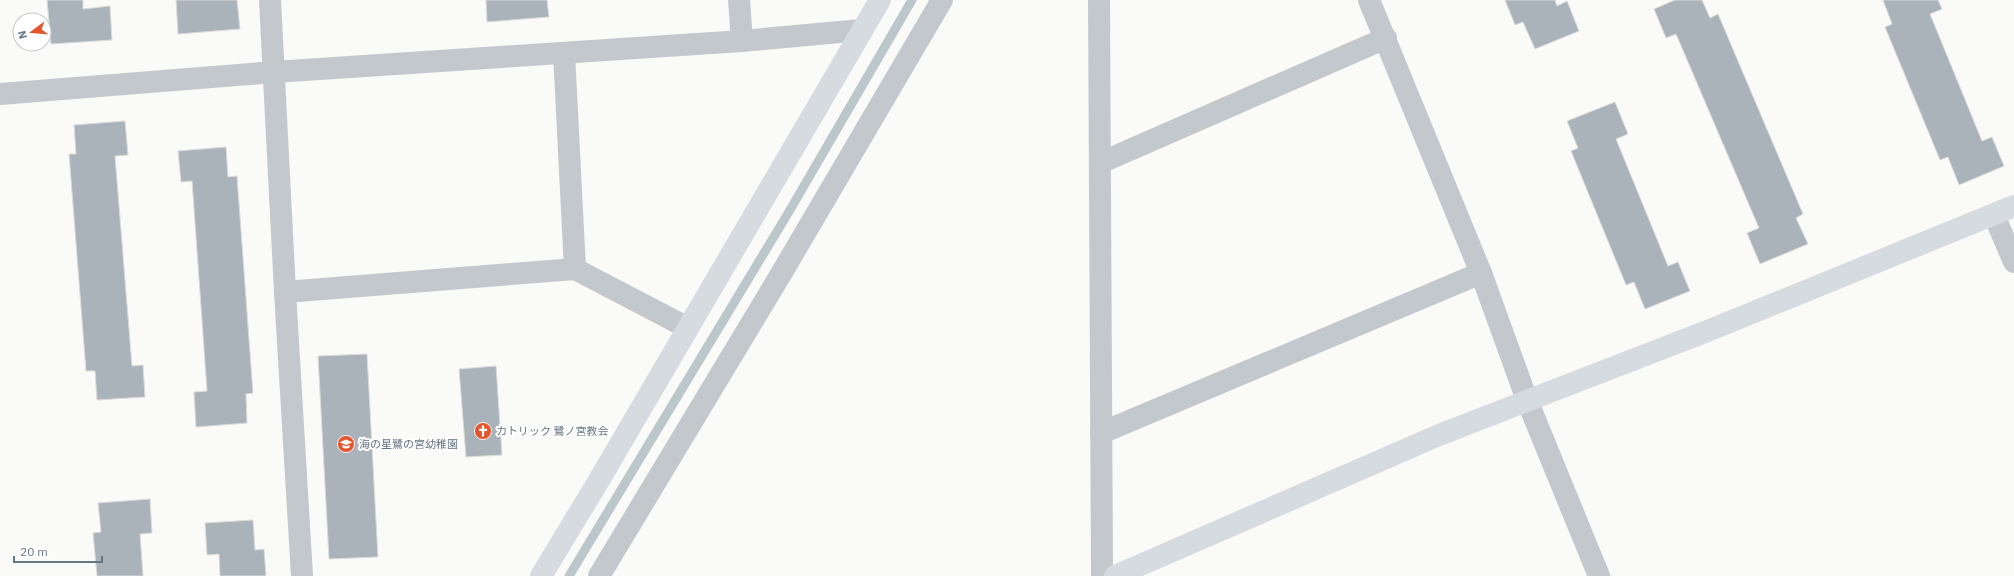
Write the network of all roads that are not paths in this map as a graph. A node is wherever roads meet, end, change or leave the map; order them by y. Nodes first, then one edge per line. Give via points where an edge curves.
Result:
1 (270, 0) edge
2 (739, 0) edge
3 (880, 0) edge
4 (942, 0) edge
5 (1099, 0) edge
6 (1369, 0) edge
7 (861, 30) junction
8 (1386, 38) junction
9 (742, 40) junction
10 (564, 53) junction
11 (274, 72) junction
12 (0, 94) edge
13 (1100, 163) junction
14 (2014, 206) edge
15 (1994, 215) junction
16 (2014, 262) edge
17 (574, 269) junction
18 (1481, 273) junction
19 (285, 292) junction
20 (688, 328) junction
21 (1527, 400) junction
22 (1101, 433) junction
23 (302, 576) edge
24 (541, 576) edge
25 (599, 576) edge
26 (1102, 576) edge
27 (1115, 576) edge
28 (1599, 576) edge

1 - 11 street
2 - 9 street
3 - 7 street
4 - 25 street
5 - 13 street
6 - 8 street
7 - 9 street
7 - 20 street
8 - 13 street
8 - 18 street
9 - 10 street
10 - 11 street
10 - 17 street
11 - 12 street
11 - 19 street
13 - 22 street
14 - 15 street
15 - 16 street
15 - 21 street via 1710,330
17 - 19 street
17 - 20 street
18 - 21 street
18 - 22 street
19 - 23 street
20 - 24 street
21 - 27 street via 1439,435
21 - 28 street
22 - 26 street

